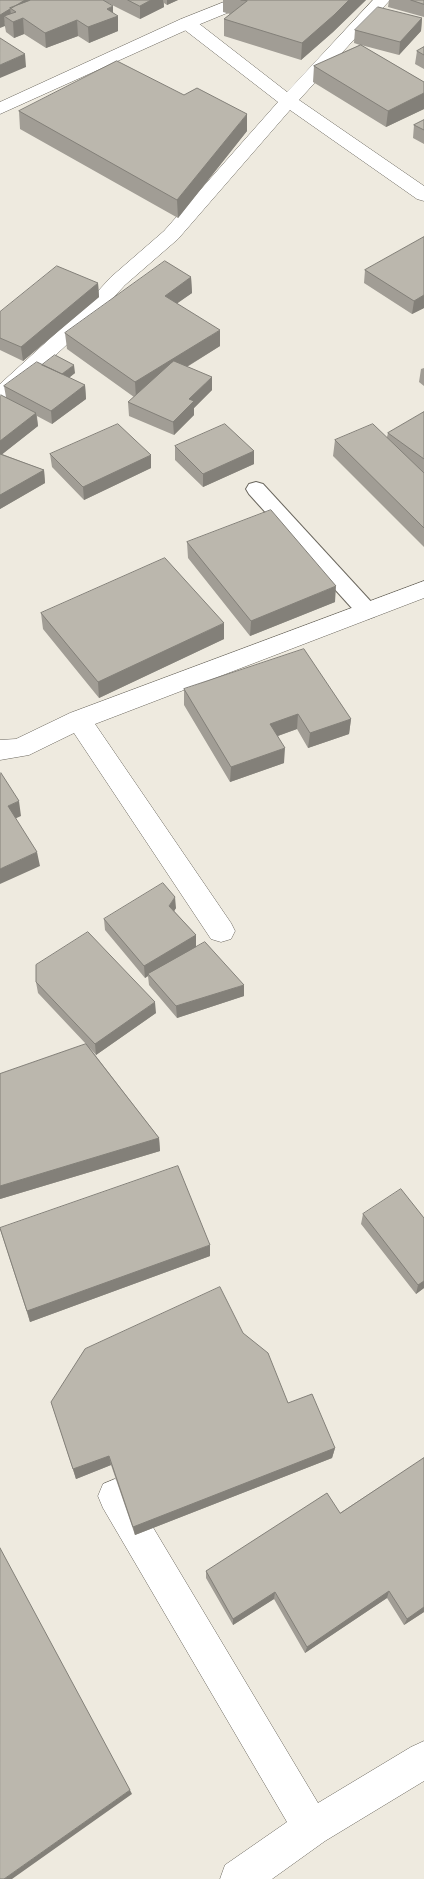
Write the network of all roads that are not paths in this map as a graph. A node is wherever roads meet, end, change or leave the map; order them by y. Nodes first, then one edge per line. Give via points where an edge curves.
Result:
1 (243, 0) edge
2 (382, 0) edge
3 (187, 23) junction
4 (288, 101) junction
5 (0, 109) edge
6 (424, 195) edge
7 (0, 392) edge
8 (256, 489) dead end
9 (424, 589) edge
10 (367, 611) junction
11 (79, 720) junction
12 (0, 750) edge
13 (222, 931) dead end
14 (115, 1496) edge
15 (424, 1760) edge
16 (312, 1828) junction
17 (239, 1879) edge

1 - 3 street
2 - 4 street
3 - 4 street
3 - 5 street
4 - 6 street
4 - 7 street via 171,235 118,281 84,318 8,389
8 - 10 lane
9 - 10 street
10 - 11 street
11 - 12 street via 20,748
11 - 13 street
14 - 16 street
15 - 16 street
16 - 17 street

